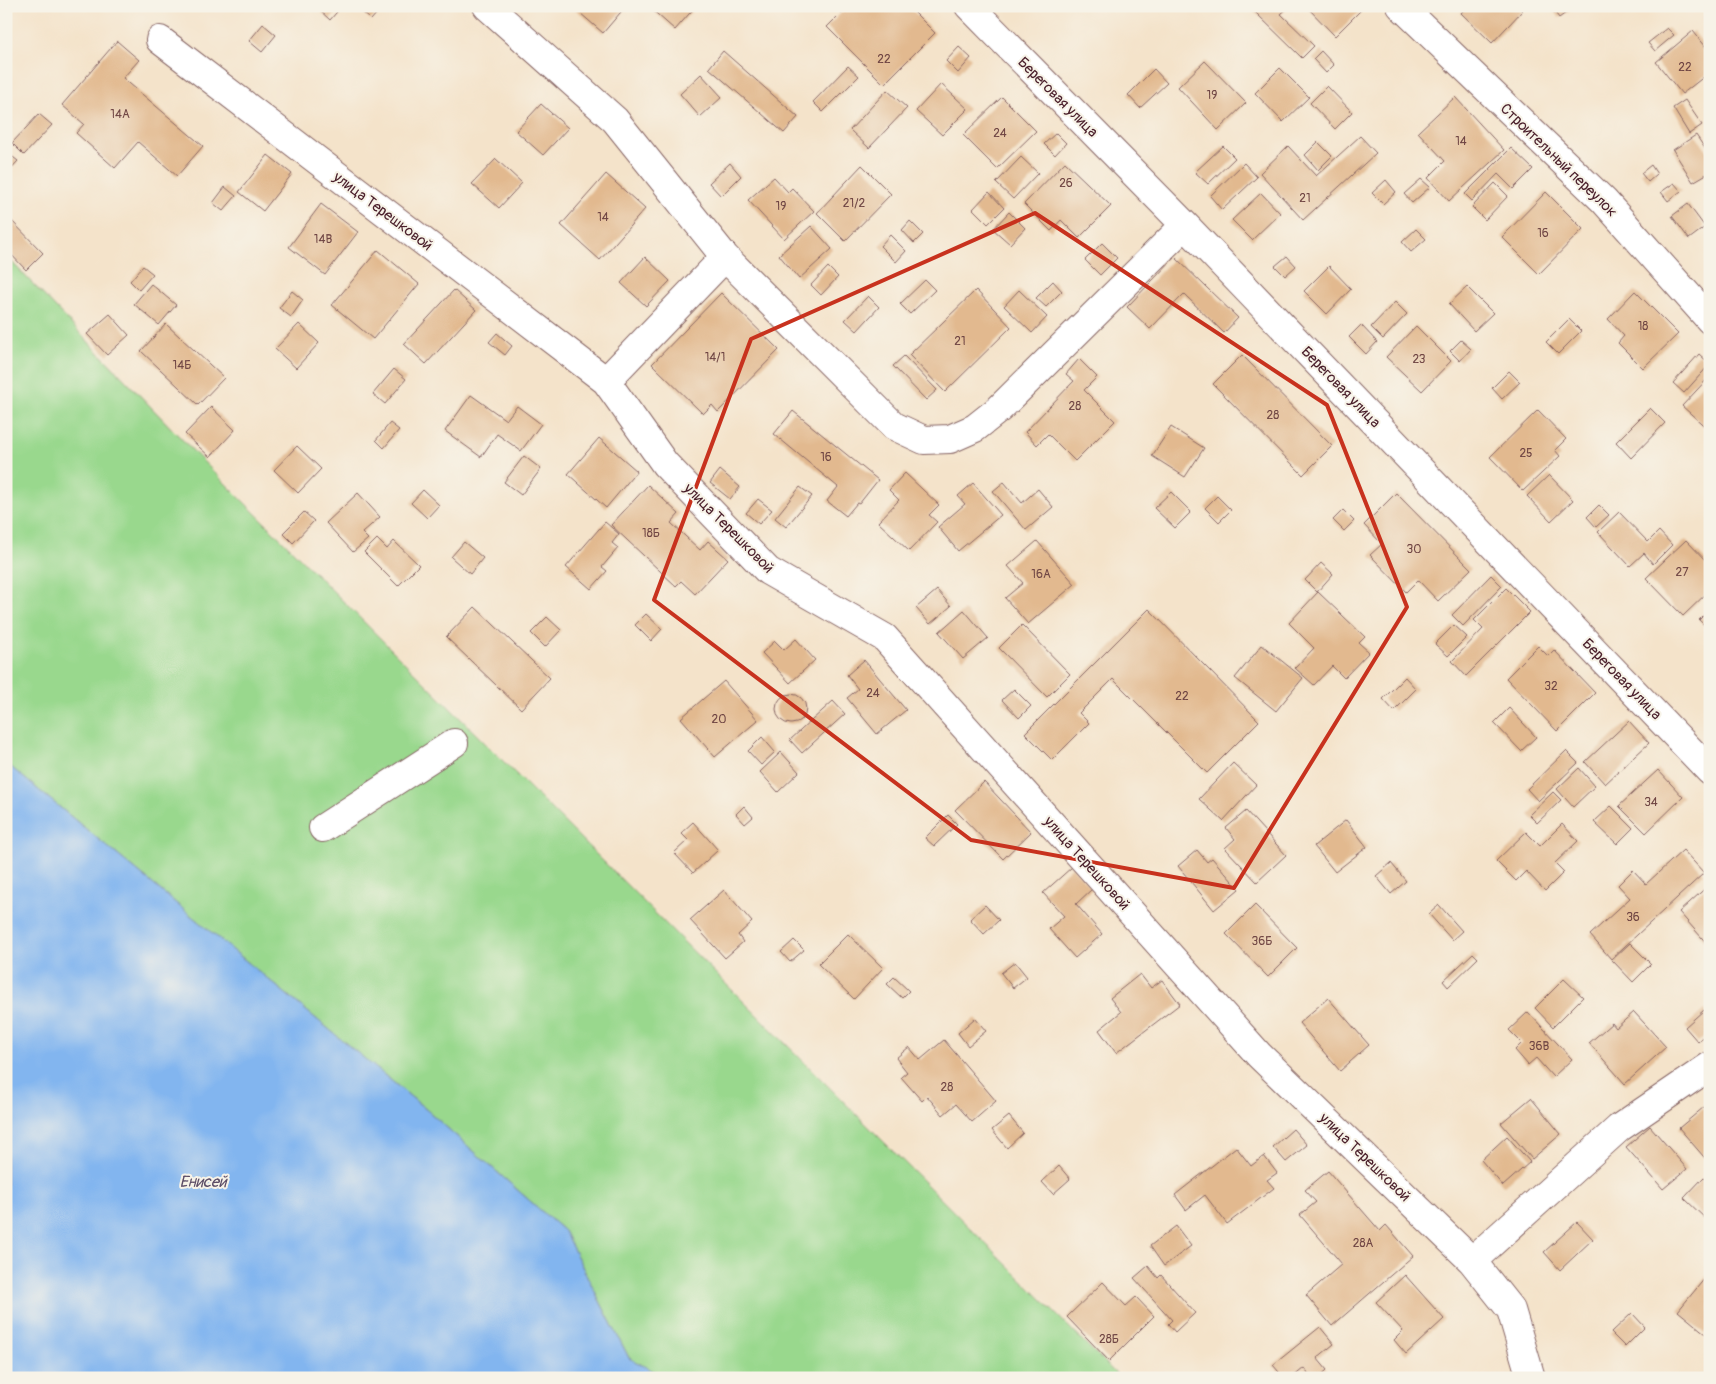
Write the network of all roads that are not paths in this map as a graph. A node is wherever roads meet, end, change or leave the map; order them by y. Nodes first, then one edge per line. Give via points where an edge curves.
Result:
1 (488, 6) edge
2 (969, 6) edge
3 (1401, 6) edge
4 (160, 40) dead end
5 (1185, 225) junction
6 (725, 257) junction
7 (1706, 308) edge
8 (606, 381) junction
9 (454, 742) dead end
10 (1710, 770) edge
11 (323, 828) dead end
12 (1710, 1066) edge
13 (1472, 1261) junction
14 (1531, 1378) edge

1 - 6 street via 615,120
2 - 5 street, Береговая улица
3 - 7 street, Строительный переулок via 1604,201
4 - 8 street, улица Терешковой
5 - 6 street via 999,409 974,428 950,439 924,440 894,426
5 - 10 street, Береговая улица
6 - 8 street
8 - 13 street, улица Терешковой via 664,464 768,571 885,638 1259,1055
9 - 11 street
12 - 13 street via 1619,1128
13 - 14 street, улица Терешковой via 1511,1310

